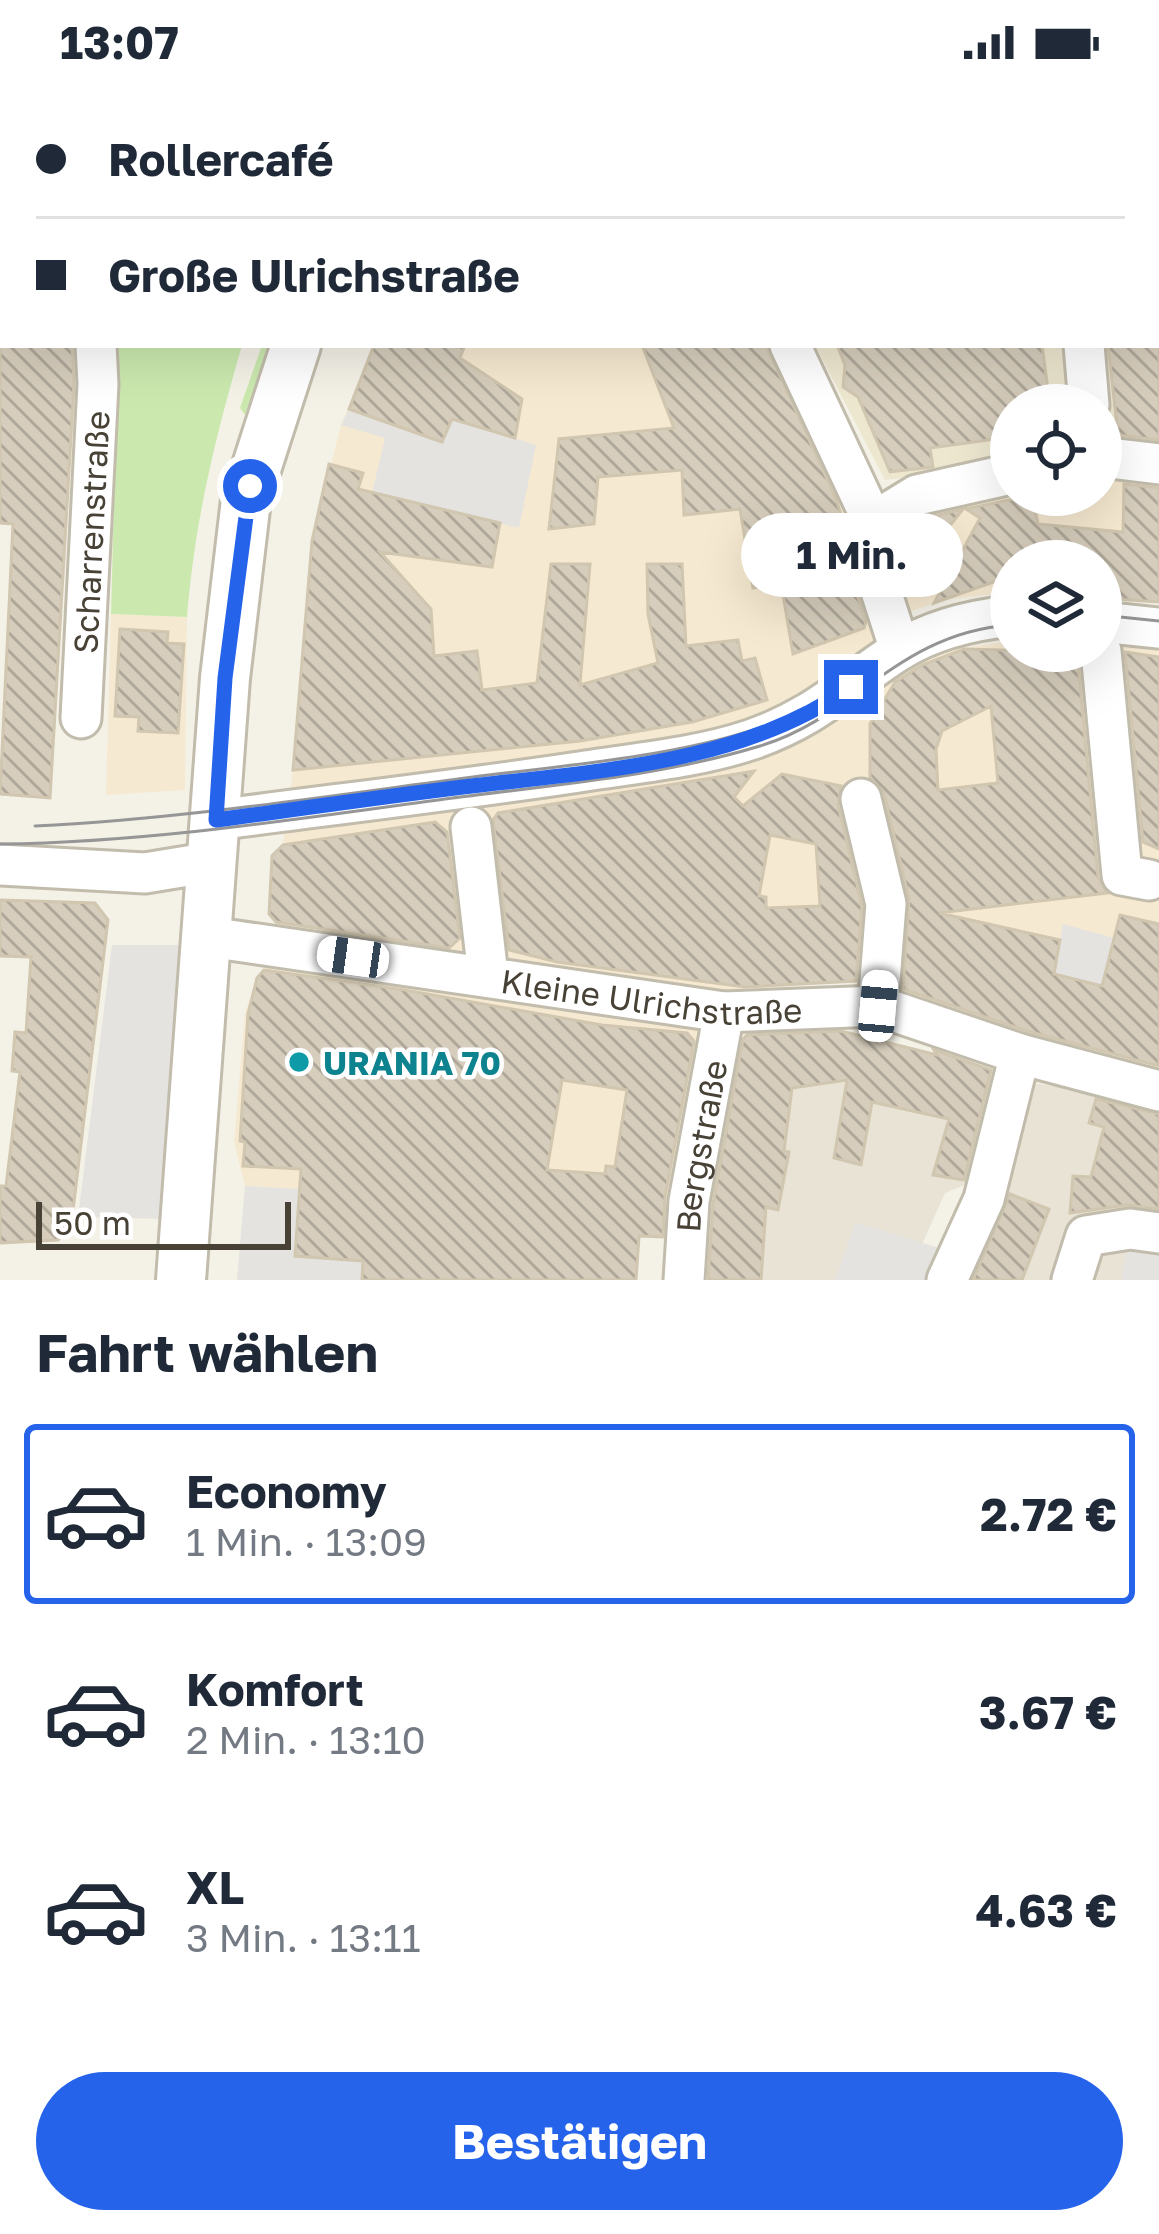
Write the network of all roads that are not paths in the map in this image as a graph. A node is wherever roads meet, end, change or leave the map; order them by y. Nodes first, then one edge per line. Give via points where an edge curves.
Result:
1 (96, 348) edge
2 (295, 348) edge
3 (791, 348) edge
4 (1084, 348) edge
5 (1087, 384) edge
6 (1122, 460) edge
7 (1159, 464) edge
8 (990, 478) edge
9 (873, 522) junction
10 (990, 619) edge
11 (1122, 624) edge
12 (1159, 628) edge
13 (899, 650) junction
14 (1103, 672) edge
15 (81, 718) dead end
16 (862, 799) dead end
17 (471, 827) dead end
18 (214, 841) junction
19 (0, 865) edge
20 (1149, 880) dead end
21 (208, 937) junction
22 (488, 976) junction
23 (878, 1006) junction
24 (724, 1012) junction
25 (1020, 1054) junction
26 (1159, 1090) edge
27 (1159, 1233) edge
28 (181, 1280) edge
29 (684, 1280) edge
30 (947, 1280) edge
31 (1072, 1280) edge

1 - 15 street, Scharrenstraße
2 - 18 street via 246,500
3 - 9 street
4 - 5 street
6 - 7 street
8 - 9 street via 916,494
9 - 13 street via 870,557
10 - 13 street
11 - 12 street
13 - 18 street via 812,714 748,741
14 - 20 street via 1122,874
16 - 23 street via 886,904
17 - 22 street
18 - 19 street via 145,873
18 - 21 street
21 - 22 street, Kleine Ulrichstraße
21 - 28 street
22 - 24 street, Kleine Ulrichstraße
23 - 24 street, Kleine Ulrichstraße
23 - 25 street, Kleine Ulrichstraße
24 - 29 street, Bergstraße via 689,1201
25 - 26 street, Kleine Ulrichstraße
25 - 30 street via 984,1199
27 - 31 street via 1086,1236

